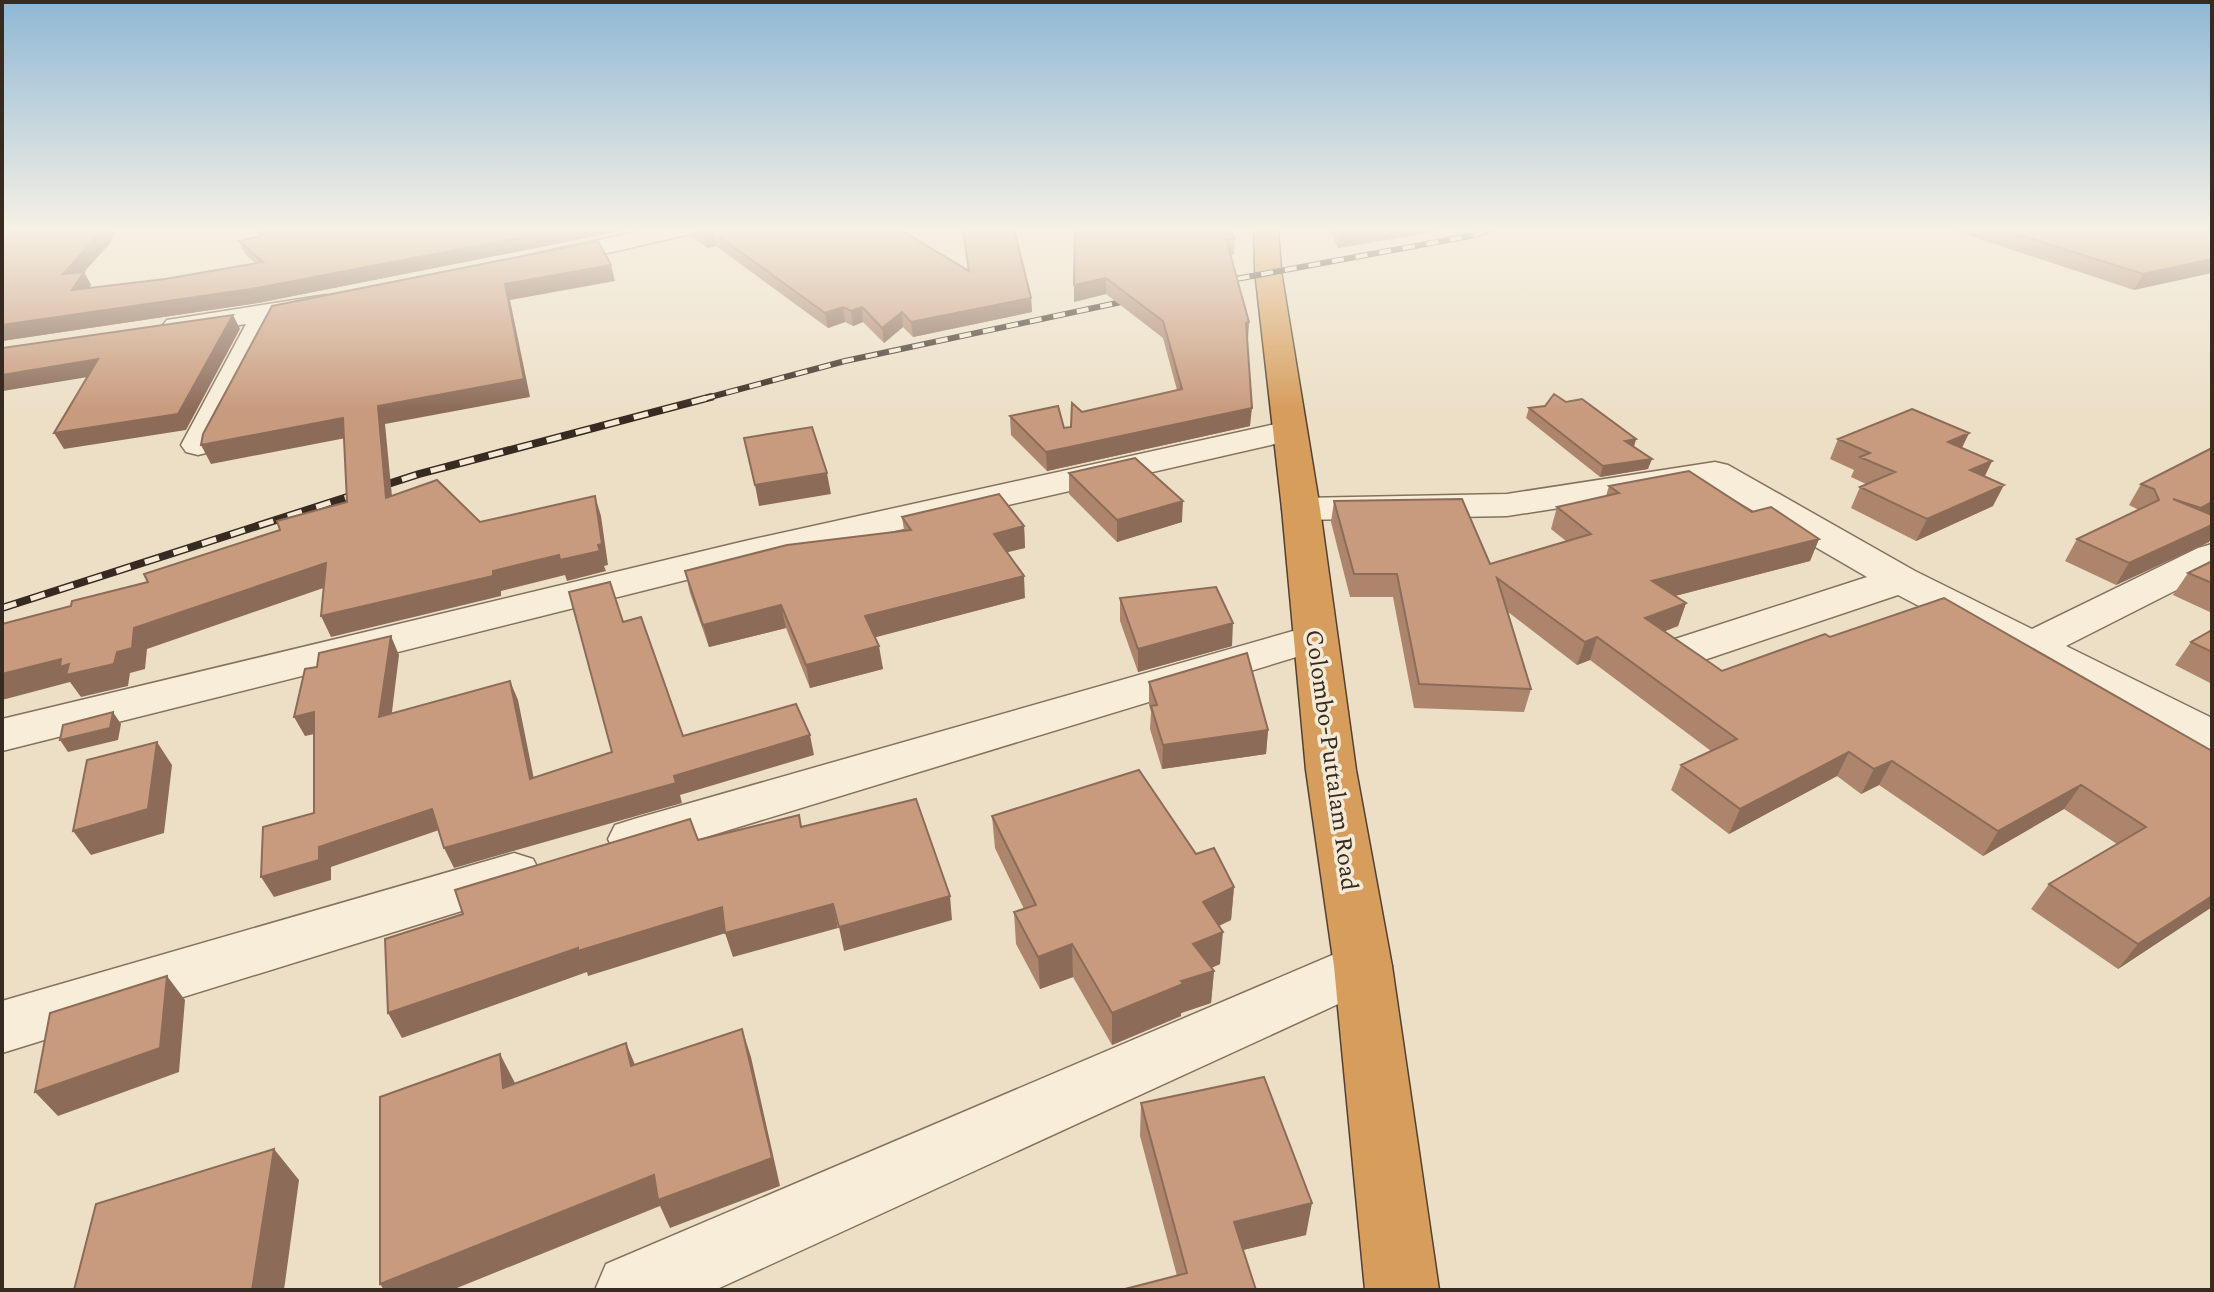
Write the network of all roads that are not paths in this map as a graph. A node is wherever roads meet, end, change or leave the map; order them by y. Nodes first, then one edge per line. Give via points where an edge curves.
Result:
1 (1270, 289) edge
2 (356, 298) edge
3 (266, 313) junction
4 (158, 329) edge
5 (1289, 431) junction
6 (198, 445) edge
7 (1301, 509) junction
8 (2212, 556) edge
9 (1901, 580) junction
10 (1314, 638) junction
11 (2032, 646) junction
12 (1691, 649) edge
13 (2, 735) edge
14 (2212, 738) edge
15 (1363, 966) junction
16 (2, 1027) edge
17 (632, 1290) edge
18 (1402, 1290) edge

1 - 5 highway, Colombo-Puttalam Road
2 - 3 street
3 - 4 street
3 - 6 street
5 - 7 highway, Colombo-Puttalam Road
5 - 13 street via 745,553
7 - 9 street via 1507,505 1715,473
7 - 10 highway, Colombo-Puttalam Road
8 - 11 street
9 - 11 street
9 - 12 street
10 - 15 highway, Colombo-Puttalam Road
10 - 16 street
11 - 14 street
15 - 17 street
15 - 18 highway, Colombo-Puttalam Road

